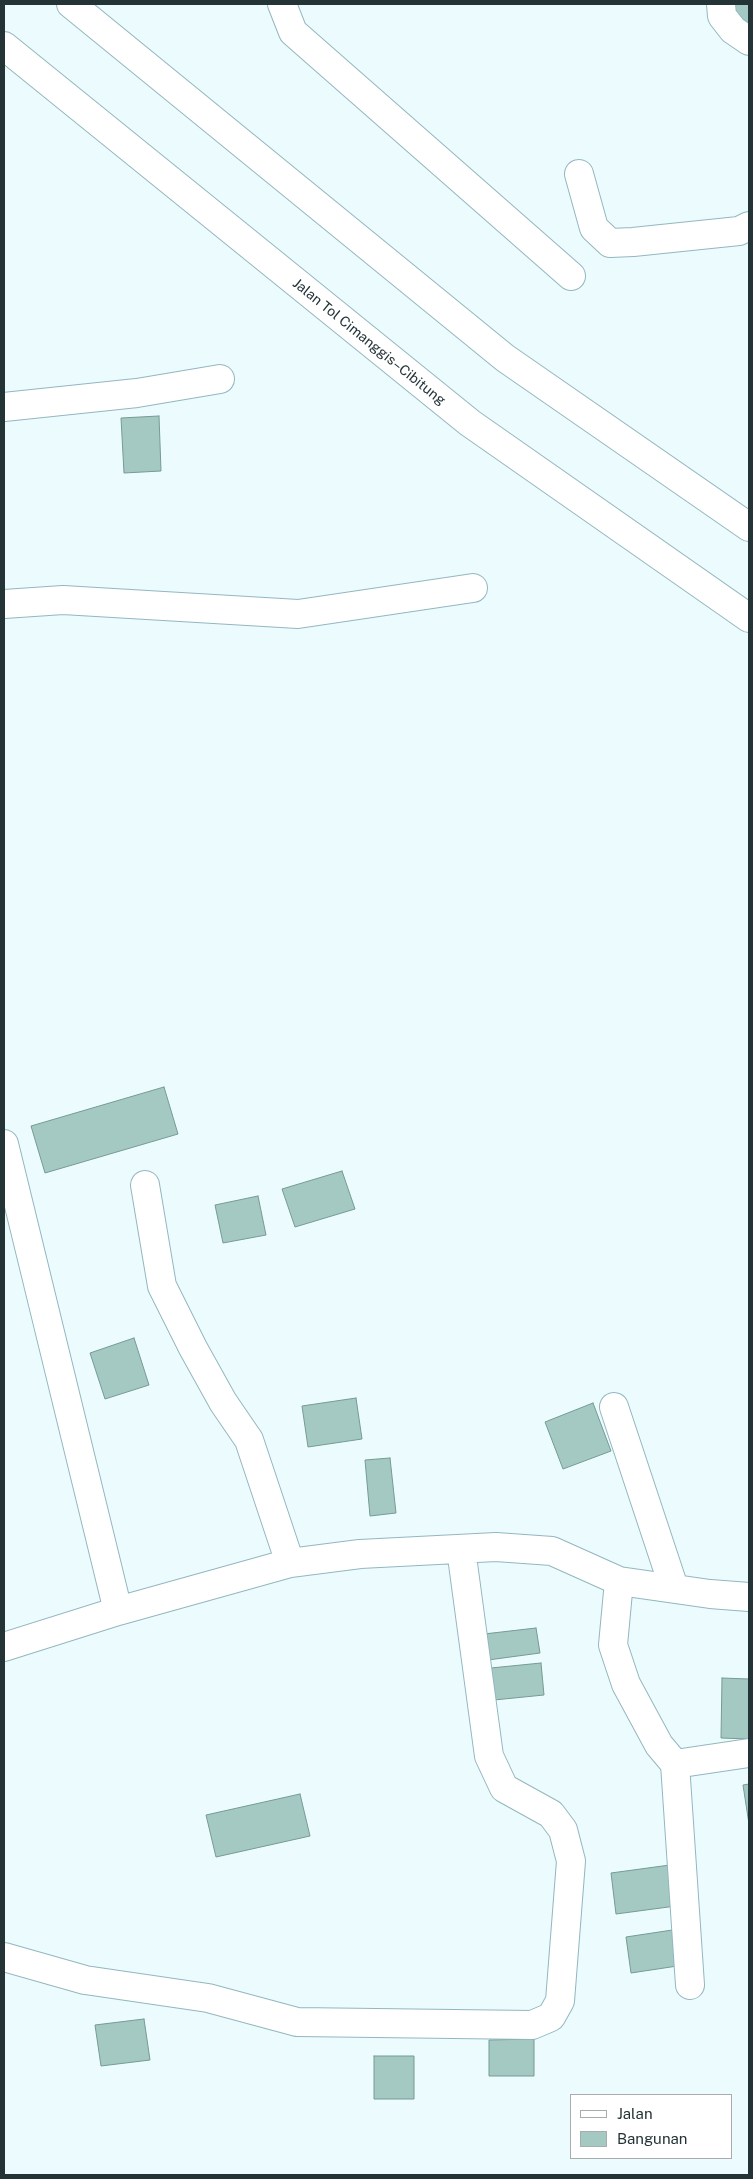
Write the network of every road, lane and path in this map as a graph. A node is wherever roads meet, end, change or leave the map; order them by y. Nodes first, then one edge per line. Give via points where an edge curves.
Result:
1 (71, 4) edge
2 (282, 4) edge
3 (722, 4) edge
4 (749, 41) edge
5 (4, 46) edge
6 (579, 174) dead end
7 (749, 226) edge
8 (571, 276) dead end
9 (220, 379) dead end
10 (4, 407) edge
11 (749, 527) edge
12 (473, 588) dead end
13 (4, 604) edge
14 (749, 618) edge
15 (4, 1144) edge
16 (145, 1184) dead end
17 (614, 1406) dead end
18 (461, 1549) junction
19 (290, 1563) junction
20 (619, 1581) junction
21 (674, 1588) junction
22 (749, 1597) edge
23 (118, 1611) junction
24 (4, 1647) edge
25 (749, 1753) edge
26 (675, 1764) junction
27 (4, 1957) edge
28 (690, 1985) dead end

1 - 11 main road via 505,358
2 - 8 main road via 293,32
3 - 4 main road via 722,16 733,30
5 - 14 main road, Jalan Tol Cimanggis–Cibitung via 470,423
6 - 7 main road via 594,228 610,243 739,231
9 - 10 main road via 137,393
12 - 13 main road via 298,614 63,600
15 - 23 main road
16 - 19 main road via 162,1286 193,1348 249,1440
17 - 21 main road
18 - 19 main road via 360,1554
18 - 20 main road via 496,1547 552,1551
18 - 27 main road via 488,1756 504,1788 551,1814 563,1830 571,1861 560,2002 551,2017 532,2025 297,2022 208,1998 86,1980
19 - 23 main road
20 - 21 main road
20 - 26 main road via 613,1645 626,1684 659,1745
21 - 22 main road
23 - 24 main road
25 - 26 main road
26 - 28 main road

